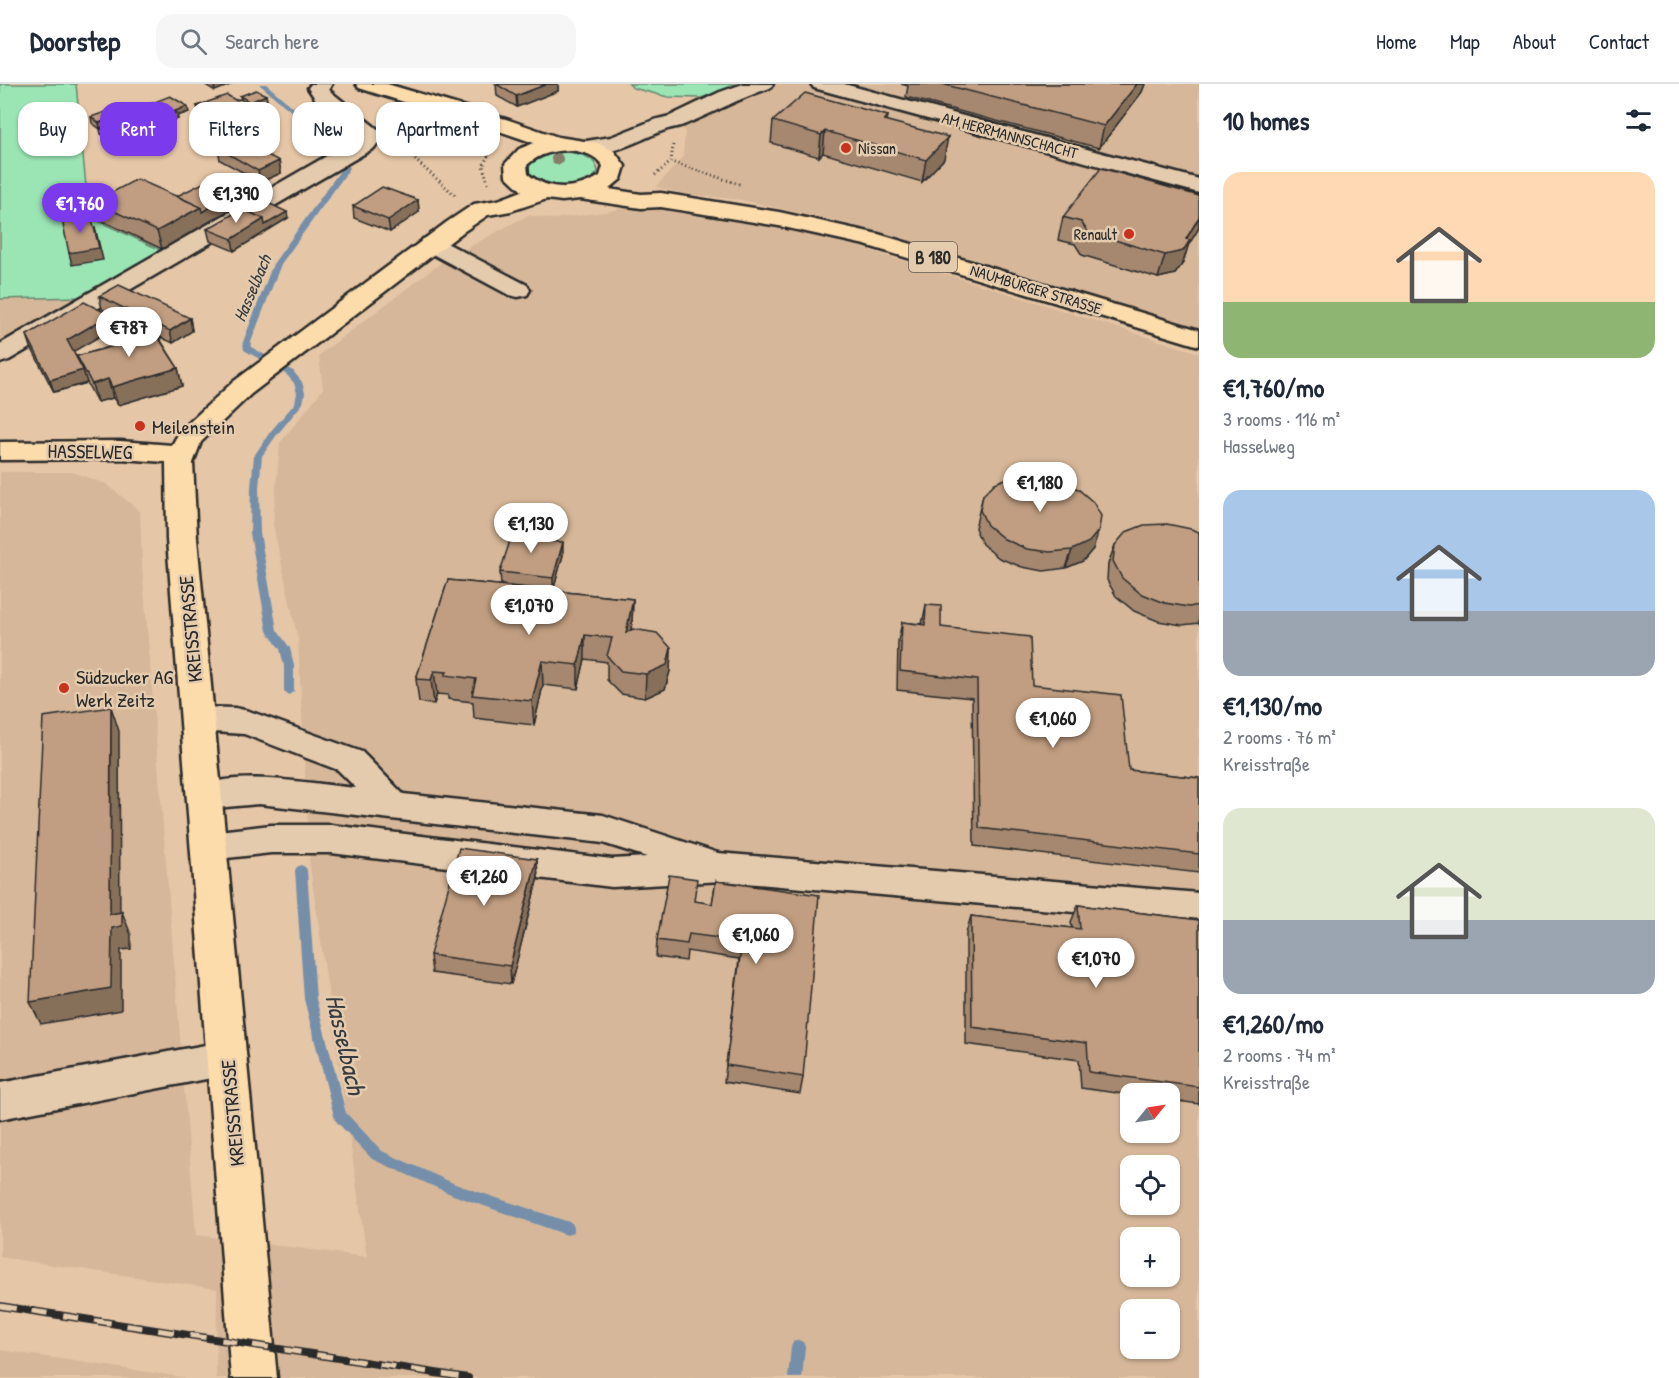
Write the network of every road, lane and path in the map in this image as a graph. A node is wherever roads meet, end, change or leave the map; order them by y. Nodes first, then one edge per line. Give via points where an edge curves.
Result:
1 (322, 84) edge
2 (366, 84) edge
3 (763, 84) edge
4 (821, 84) edge
5 (424, 102) edge
6 (676, 121) junction
7 (500, 123) edge
8 (500, 134) edge
9 (372, 136) junction
10 (560, 144) junction
11 (588, 147) junction
12 (518, 167) junction
13 (614, 169) junction
14 (1199, 186) edge
15 (548, 192) junction
16 (580, 192) junction
17 (459, 199) dead end
18 (661, 200) junction
19 (482, 209) junction
20 (431, 244) junction
21 (518, 290) dead end
22 (1199, 338) edge
23 (0, 355) edge
24 (0, 451) edge
25 (181, 454) junction
26 (198, 719) junction
27 (204, 796) junction
28 (396, 807) junction
29 (209, 846) junction
30 (723, 867) junction
31 (1199, 908) edge
32 (227, 1058) junction
33 (0, 1101) edge
34 (254, 1378) edge

1 - 9 street via 318,88 323,96
2 - 5 main road
3 - 6 street
4 - 14 street, AM HERRMANNSCHACHT
6 - 11 street via 615,143
6 - 13 street via 677,128 624,158
7 - 10 main road
8 - 12 main road via 518,150
9 - 17 path via 390,138
9 - 23 street
10 - 11 main road
10 - 12 main road via 537,149
11 - 13 main road, NAUMBURGER STRASSE via 606,155
12 - 15 main road via 528,186
12 - 19 main road via 510,184 487,200
13 - 16 main road via 603,185
13 - 18 main road, NAUMBURGER STRASSE / B 180 via 622,180
15 - 16 main road, NAUMBURGER STRASSE
15 - 19 main road
16 - 18 main road, NAUMBURGER STRASSE / B 180 via 648,202
18 - 22 main road, NAUMBURGER STRASSE / B 180 via 870,239
19 - 20 main road
20 - 21 street
20 - 25 main road via 263,371 197,430
24 - 25 main road, HASSELWEG
25 - 26 main road, KREISSTRASSE via 179,494
26 - 27 main road, KREISSTRASSE
26 - 28 street via 249,723 350,761
27 - 28 street via 259,791
27 - 29 main road, KREISSTRASSE
28 - 30 street via 603,829
29 - 30 street via 271,839 331,839 612,873
29 - 32 main road, KREISSTRASSE
30 - 31 street
32 - 33 street
32 - 34 main road, KREISSTRASSE

